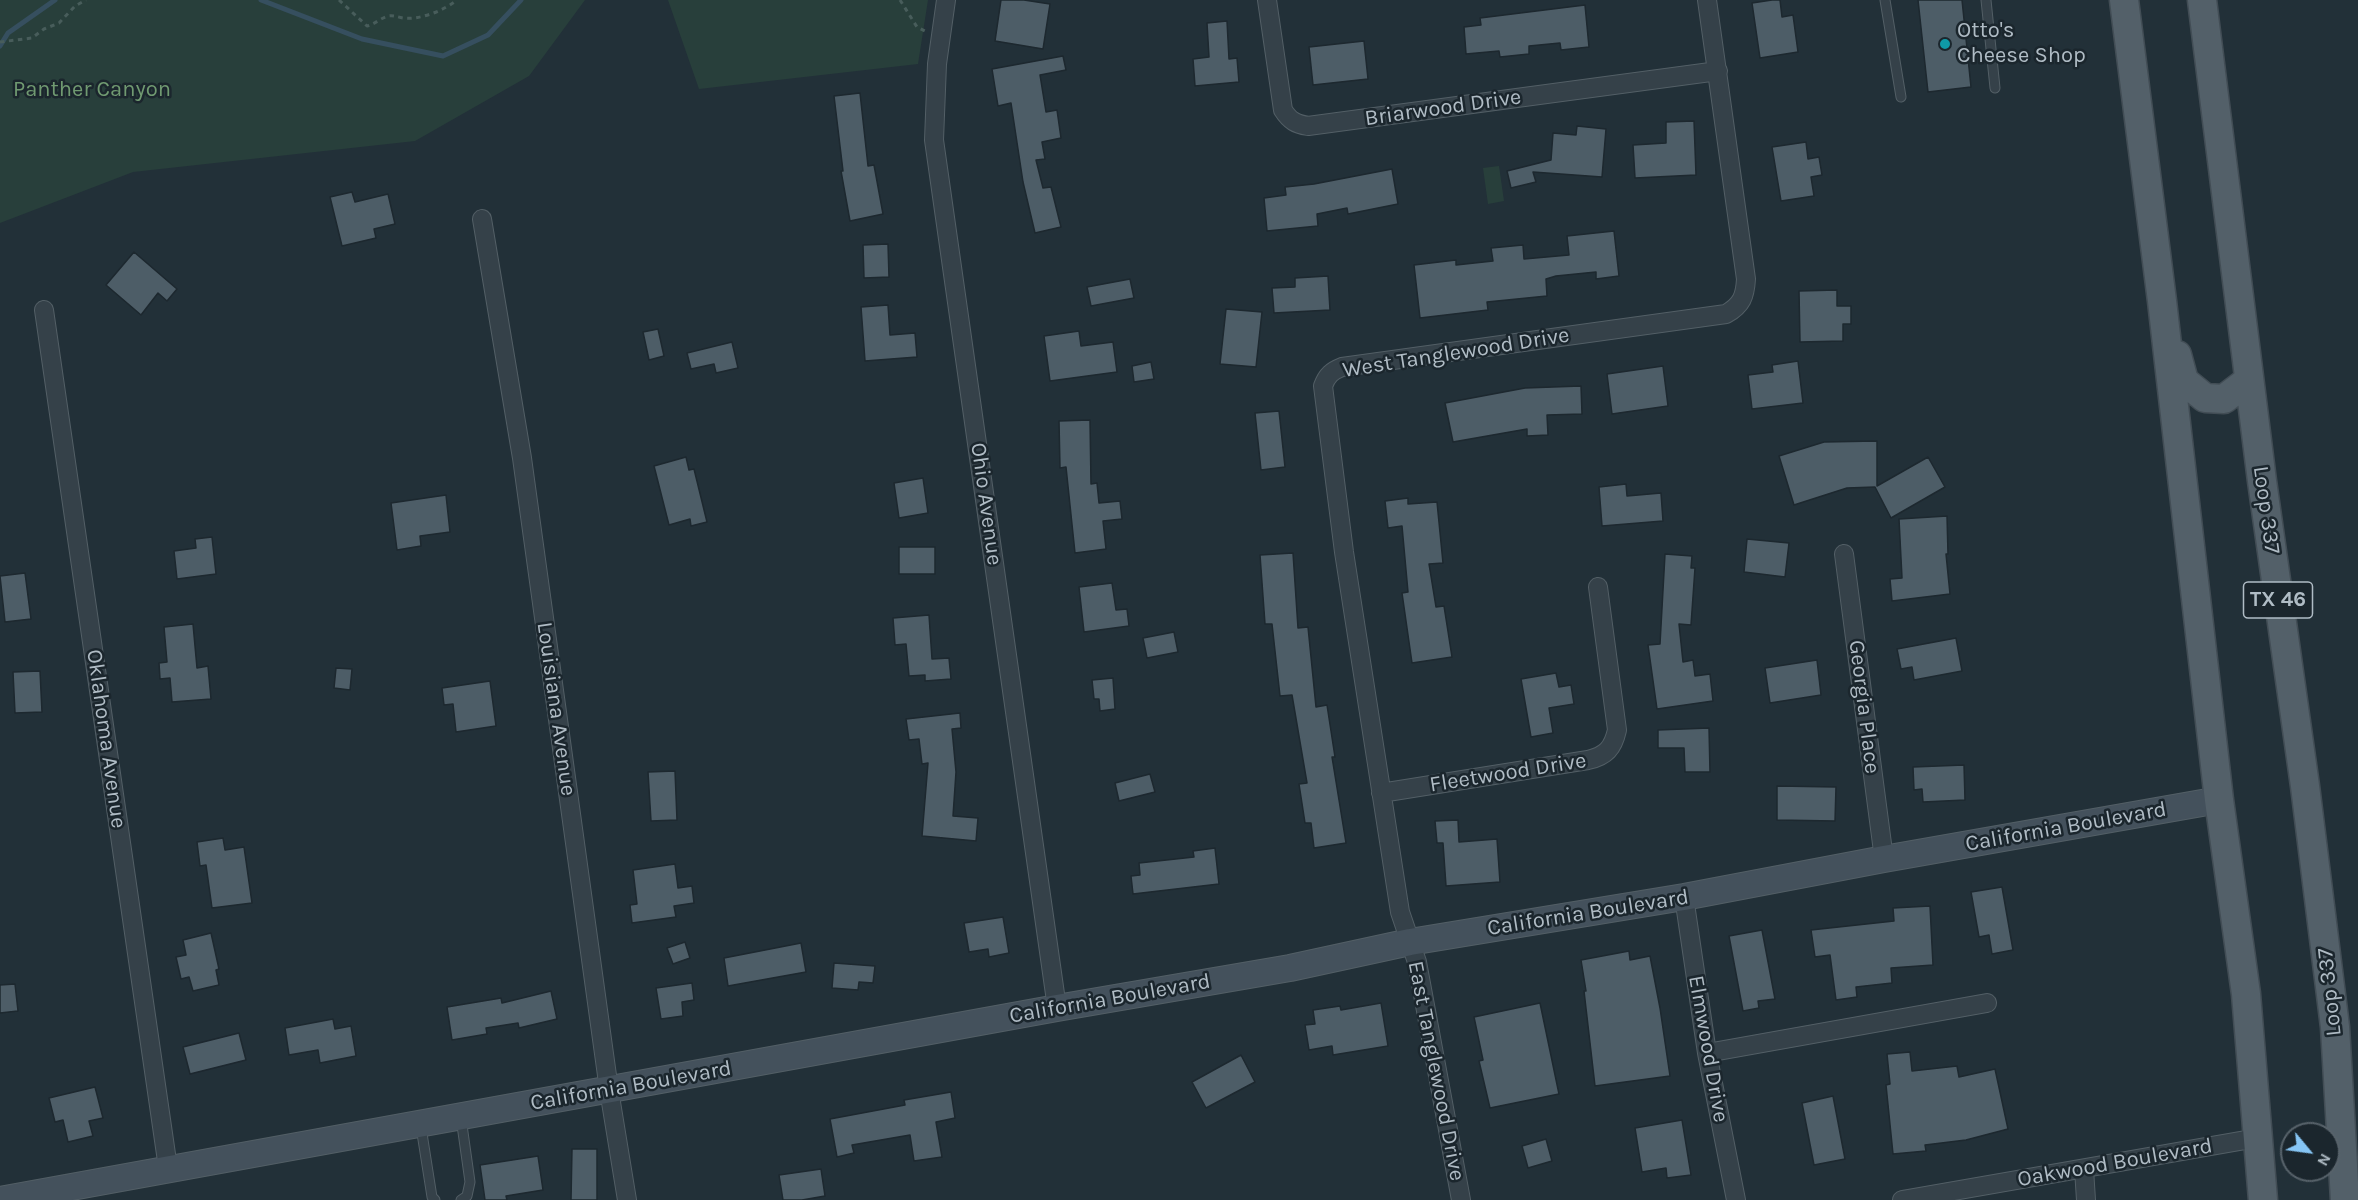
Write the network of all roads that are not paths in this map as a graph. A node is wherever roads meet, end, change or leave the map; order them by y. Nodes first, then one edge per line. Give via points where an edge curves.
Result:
1 (946, 0) edge
2 (1267, 0) edge
3 (1707, 0) edge
4 (1885, 0) edge
5 (1986, 0) edge
6 (2124, 0) edge
7 (2202, 0) edge
8 (1718, 71) junction
9 (1995, 88) dead end
10 (1901, 97) dead end
11 (482, 219) dead end
12 (2162, 301) junction
13 (44, 310) dead end
14 (2249, 380) junction
15 (1844, 554) dead end
16 (1598, 587) dead end
17 (1381, 793) junction
18 (2219, 800) junction
19 (1884, 859) junction
20 (1684, 897) junction
21 (1410, 942) junction
22 (1987, 1002) dead end
23 (1056, 1008) junction
24 (1707, 1053) junction
25 (609, 1090) junction
26 (461, 1116) junction
27 (420, 1123) junction
28 (2257, 1138) junction
29 (168, 1168) junction
30 (2084, 1169) junction
31 (0, 1200) edge
32 (435, 1200) edge
33 (461, 1200) edge
34 (627, 1200) edge
35 (1461, 1200) edge
36 (1736, 1200) edge
37 (1902, 1200) edge
38 (2086, 1200) edge
39 (2263, 1200) edge
40 (2345, 1200) edge

1 - 23 street, Ohio Avenue via 937,64 934,140
2 - 8 street, Briarwood Drive via 1283,110 1296,124 1308,126
3 - 8 street, West Tanglewood Drive
4 - 10 lane
5 - 9 lane
6 - 12 main road
7 - 14 main road, Loop 337 / TX 46
8 - 17 street, West Tanglewood Drive via 1746,279 1742,301 1736,309 1726,314 1342,367 1326,378 1323,386 1344,552
11 - 25 street, Louisiana Avenue via 523,465
12 - 14 main road via 2184,381 2205,398 2224,399
12 - 18 main road
13 - 29 street, Oklahoma Avenue
14 - 40 main road, Loop 337 / TX 46 via 2335,1028
15 - 19 street, Georgia Place
16 - 17 street, Fleetwood Drive via 1617,730 1608,752 1593,759
17 - 21 street, West Tanglewood Drive via 1400,912
18 - 19 street, California Boulevard
18 - 28 main road via 2246,994
19 - 20 street, California Boulevard
20 - 21 street, California Boulevard
20 - 24 street, Elmwood Drive
21 - 23 street, California Boulevard via 1290,968
21 - 35 street, East Tanglewood Drive
22 - 24 street
23 - 25 street, California Boulevard
24 - 36 street, Elmwood Drive
25 - 26 street, California Boulevard
25 - 34 street, Louisiana Avenue
26 - 27 street, California Boulevard
26 - 33 lane via 470,1182 467,1196
27 - 29 street, California Boulevard
27 - 32 lane
28 - 30 street, Oakwood Boulevard
28 - 39 main road
29 - 31 street, California Boulevard
30 - 37 street, Oakwood Boulevard
30 - 38 street

